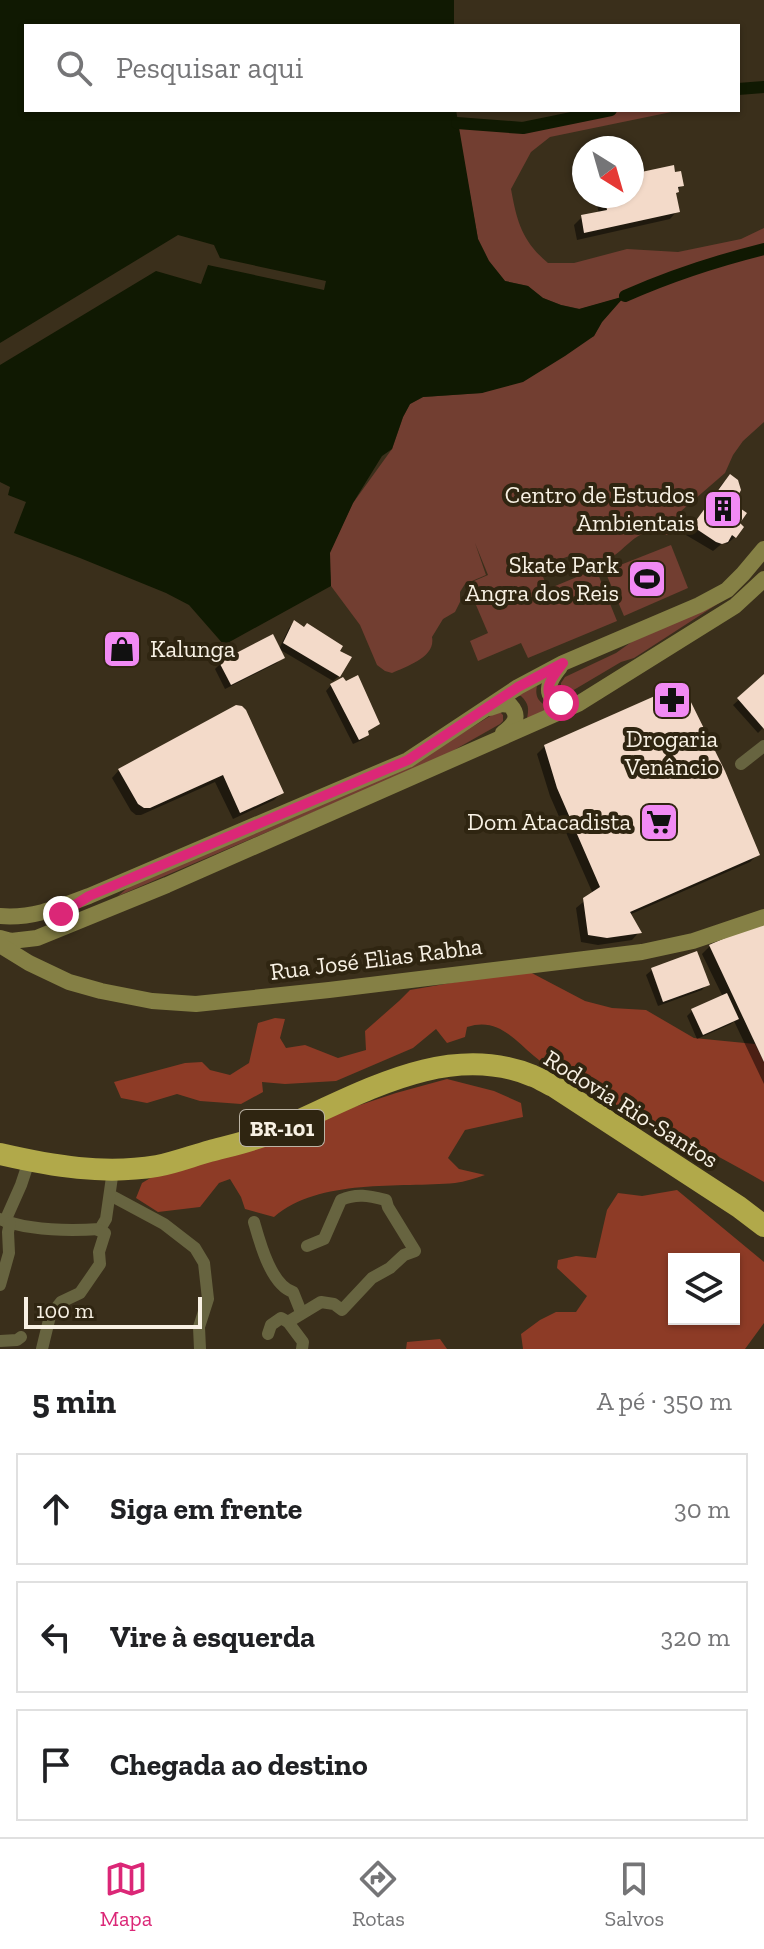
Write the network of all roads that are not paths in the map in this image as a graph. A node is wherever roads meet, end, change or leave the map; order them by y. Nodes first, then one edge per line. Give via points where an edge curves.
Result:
1 (764, 549) edge
2 (764, 579) edge
3 (563, 663) junction
4 (578, 704) junction
5 (479, 712) junction
6 (492, 741) junction
7 (764, 746) edge
8 (741, 764) dead end
9 (89, 896) junction
10 (0, 916) edge
11 (764, 917) edge
12 (0, 938) edge
13 (37, 938) junction
14 (0, 945) edge
15 (29, 963) junction
16 (0, 1154) edge
17 (29, 1161) junction
18 (113, 1170) junction
19 (110, 1195) junction
20 (5, 1221) edge
21 (254, 1222) dead end
22 (764, 1226) edge
23 (98, 1230) junction
24 (307, 1246) dead end
25 (0, 1285) edge
26 (287, 1291) junction
27 (301, 1312) junction
28 (284, 1320) junction
29 (268, 1334) dead end
30 (21, 1337) dead end
31 (0, 1341) edge
32 (42, 1349) edge
33 (200, 1349) edge
34 (302, 1349) edge

1 - 3 main road via 727,590
2 - 4 main road via 735,606
3 - 4 main road via 550,681 549,695 554,701
3 - 5 main road
4 - 6 main road
5 - 6 main road via 502,704 515,710 514,725
5 - 9 main road via 408,760
6 - 13 main road
7 - 8 street
9 - 10 main road via 41,913
9 - 13 main road
11 - 15 main road, Rua José Elias Rabha via 642,952 196,1004 101,991
12 - 13 main road
13 - 15 main road
14 - 15 main road, Rua José Elias Rabha
16 - 17 highway, Rodovia Rio-Santos / BR-101
17 - 18 highway, Rodovia Rio-Santos / BR-101
17 - 20 street
18 - 19 street
18 - 22 highway, Rodovia Rio-Santos / BR-101 via 158,1166 265,1136 423,1070 503,1067 555,1087
19 - 23 street via 104,1225
19 - 33 street via 164,1224 195,1248 204,1263 208,1299 199,1327
20 - 23 street
20 - 25 street via 9,1253
21 - 26 street via 276,1278
23 - 32 street via 105,1233 100,1264 80,1293 61,1302 50,1316
24 - 27 street via 324,1239 341,1200 365,1195 386,1200 415,1251 372,1278 342,1310 321,1302
26 - 27 street via 293,1292
26 - 28 street
27 - 28 street
28 - 29 street via 271,1325
28 - 34 street via 303,1342
30 - 31 street

